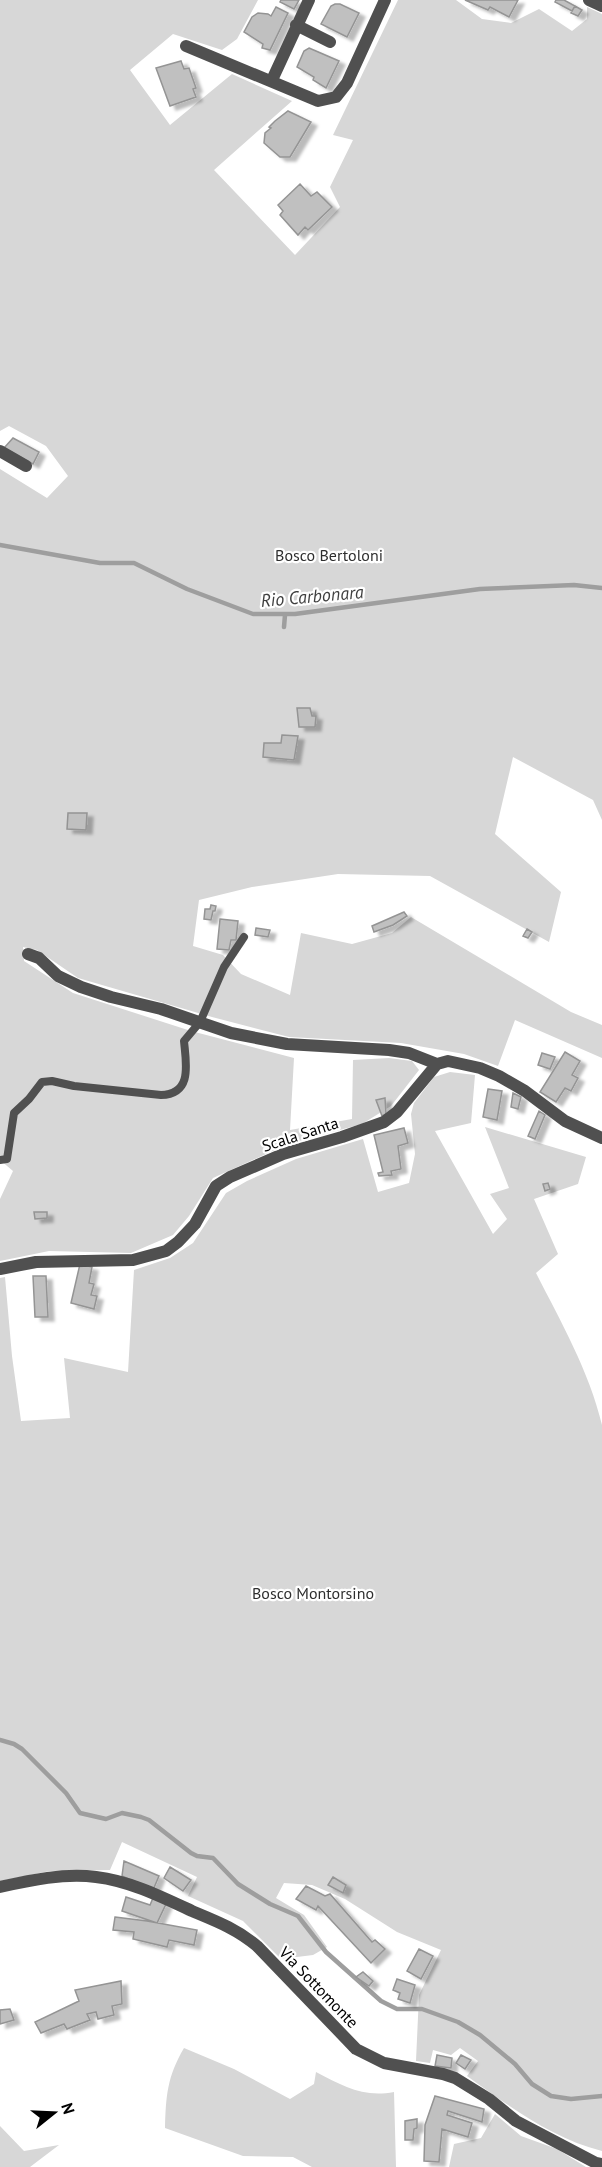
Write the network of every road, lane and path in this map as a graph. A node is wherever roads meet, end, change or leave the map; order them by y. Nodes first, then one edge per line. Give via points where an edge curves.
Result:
1 (309, 0) edge
2 (385, 0) edge
3 (590, 0) edge
4 (602, 6) edge
5 (296, 25) junction
6 (330, 42) dead end
7 (186, 46) dead end
8 (272, 80) junction
9 (0, 451) edge
10 (26, 466) dead end
11 (244, 937) dead end
12 (28, 954) dead end
13 (200, 1022) junction
14 (437, 1064) junction
15 (602, 1138) edge
16 (0, 1160) edge
17 (0, 1269) edge
18 (0, 1887) edge
19 (602, 2163) edge

1 - 5 street
2 - 8 street via 347,83 336,97 318,101
3 - 4 street
5 - 6 street
5 - 8 street
7 - 8 street
9 - 10 street
11 - 13 lane via 224,967
12 - 13 street via 81,987
13 - 14 street via 231,1033 287,1044 389,1050
13 - 16 lane via 184,1041 187,1070 171,1095 42,1082 14,1113 7,1159
14 - 15 street via 448,1061 480,1068 525,1091 565,1121
14 - 17 street, Scala Santa via 384,1122 283,1154 216,1186 190,1231 166,1251 134,1260 36,1262
18 - 19 street, Via Sottomonte via 52,1877 96,1877 137,1888 217,1921 257,1946 356,2049 384,2063 455,2078 516,2121

